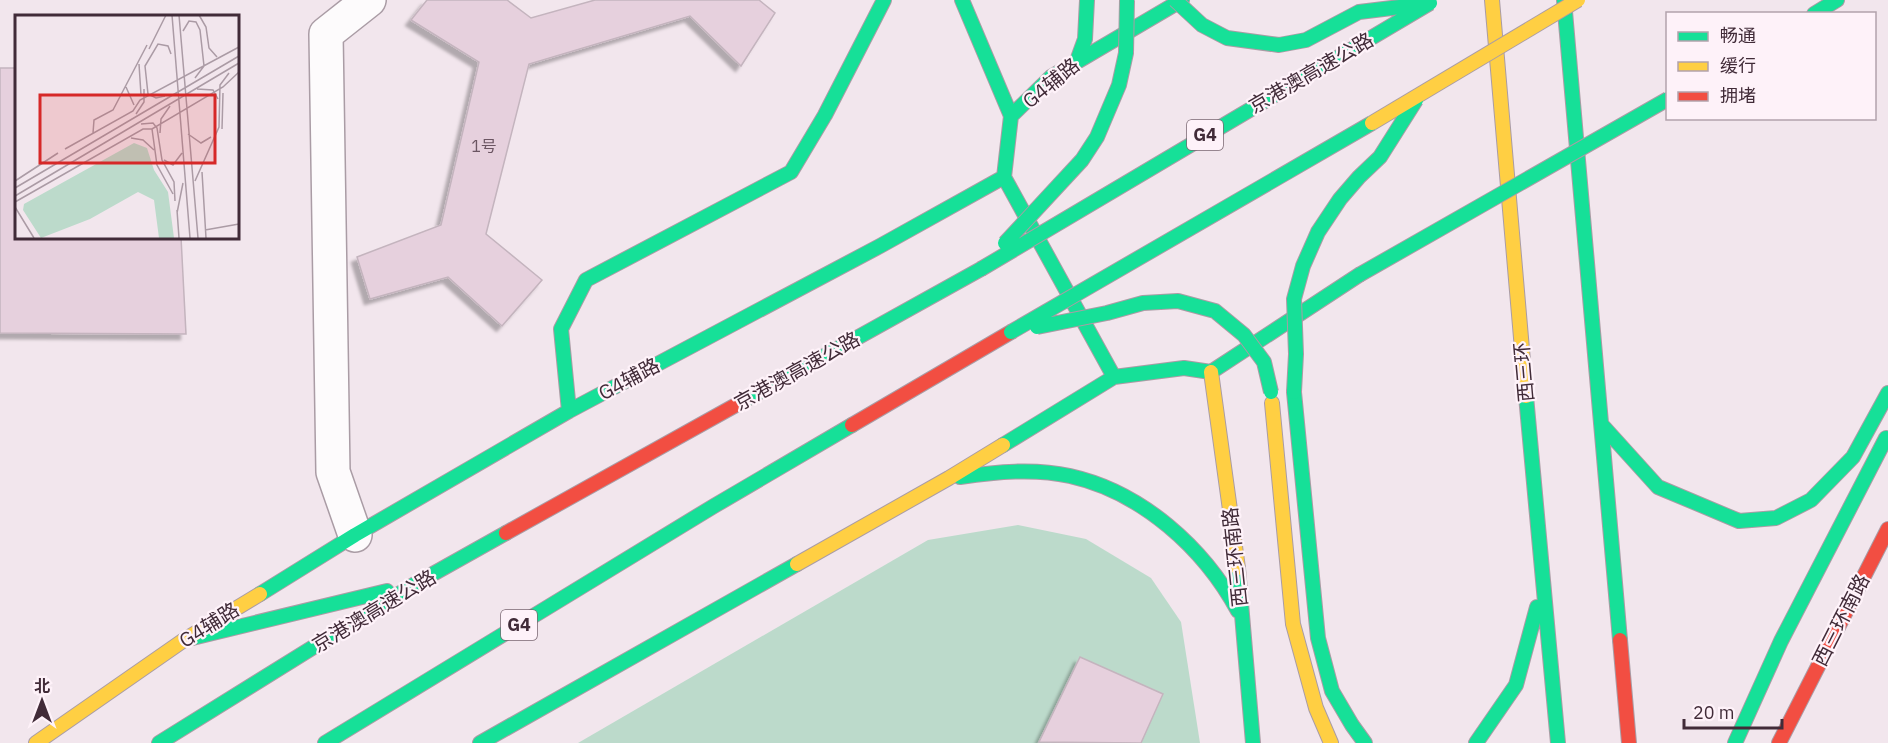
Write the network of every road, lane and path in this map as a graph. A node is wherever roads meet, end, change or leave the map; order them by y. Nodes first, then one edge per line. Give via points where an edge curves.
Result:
1 (369, 0) edge
2 (884, 0) edge
3 (962, 0) edge
4 (1087, 0) edge
5 (1127, 0) edge
6 (1174, 0) edge
7 (1182, 0) edge
8 (1492, 0) edge
9 (1564, 0) edge
10 (1578, 0) edge
11 (1837, 0) edge
12 (1433, 2) edge
13 (1817, 12) edge
14 (1077, 61) junction
15 (1418, 96) junction
16 (1666, 100) edge
17 (1011, 116) junction
18 (1004, 177) junction
19 (981, 269) junction
20 (1011, 332) junction
21 (1211, 372) junction
22 (1114, 377) junction
23 (1888, 393) edge
24 (569, 411) junction
25 (1601, 424) junction
26 (1888, 433) edge
27 (949, 478) junction
28 (1888, 529) edge
29 (355, 535) junction
30 (415, 584) junction
31 (1542, 588) junction
32 (1241, 618) junction
33 (183, 640) junction
34 (36, 743) edge
35 (159, 743) edge
36 (325, 743) edge
37 (480, 743) edge
38 (1253, 743) edge
39 (1331, 743) edge
40 (1365, 743) edge
41 (1476, 743) edge
42 (1558, 743) edge
43 (1629, 743) edge
44 (1736, 743) edge
45 (1779, 743) edge

1 - 29 street via 326,34 333,472
2 - 24 main road via 791,172 586,280 561,329
3 - 17 main road
4 - 14 main road via 1084,39
5 - 19 main road, bridge via 1126,53 1119,86 1097,137 1082,160
6 - 12 main road, bridge via 1202,25 1227,38 1279,45 1306,40 1359,12
7 - 14 main road, G4辅路
8 - 31 main road, 西三环
9 - 25 main road
10 - 15 main road, G4, bridge
11 - 13 main road
12 - 19 main road, 京港澳高速公路 / G4, bridge
14 - 17 main road, G4辅路 via 1051,77
15 - 20 main road, G4, bridge
15 - 40 main road, bridge via 1380,157 1318,232 1294,299 1294,392 1318,638 1332,691
16 - 21 main road, bridge via 1359,275
17 - 18 main road, G4辅路
18 - 22 main road
18 - 24 main road, G4辅路
19 - 30 main road, 京港澳高速公路 / G4
20 - 36 main road, G4 via 714,506
20 - 39 main road, bridge via 1143,303 1178,301 1215,311 1244,335 1264,362 1271,392 1293,624 1316,708
21 - 22 main road via 1184,368
21 - 32 main road, 西三环南路 via 1236,549
22 - 27 main road
23 - 25 main road via 1853,457 1811,500 1776,518 1739,521 1658,487
24 - 29 main road, G4辅路
25 - 43 main road
26 - 44 main road via 1781,641
27 - 32 main road via 1031,471 1072,476 1110,490 1150,514 1191,546 1224,586
27 - 37 main road
28 - 45 main road, 西三环南路
29 - 33 main road, G4辅路
30 - 33 main road
30 - 35 main road, 京港澳高速公路 / G4
31 - 41 main road via 1516,685
31 - 42 main road, 西三环
32 - 38 main road, 西三环南路
33 - 34 main road, G4辅路

